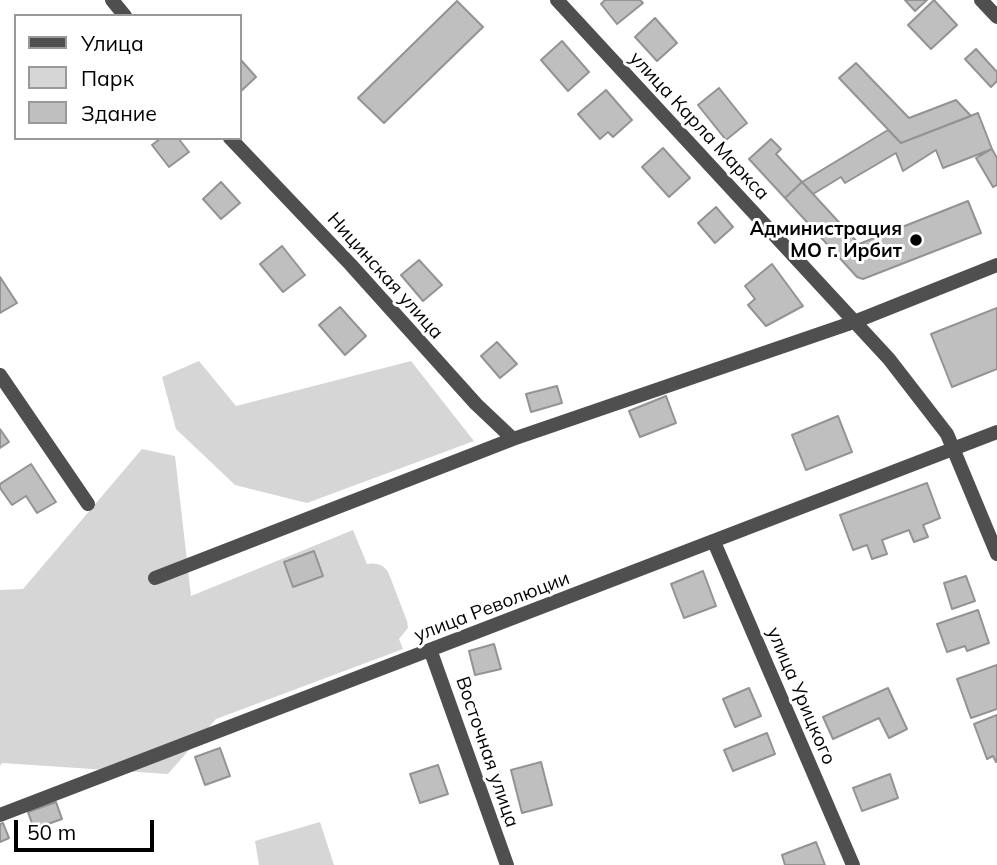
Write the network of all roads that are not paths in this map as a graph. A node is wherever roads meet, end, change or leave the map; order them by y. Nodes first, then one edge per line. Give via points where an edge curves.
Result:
1 (112, 0) edge
2 (557, 0) edge
3 (981, 0) edge
4 (123, 14) edge
5 (997, 17) edge
6 (232, 140) edge
7 (997, 265) edge
8 (854, 322) junction
9 (0, 375) edge
10 (997, 432) edge
11 (513, 439) junction
12 (954, 449) junction
13 (89, 504) dead end
14 (714, 542) junction
15 (997, 554) edge
16 (155, 578) dead end
17 (431, 652) junction
18 (0, 815) edge
19 (507, 865) edge
20 (853, 865) edge

1 - 4 street
2 - 8 street, улица Карла Маркса
3 - 5 street
6 - 11 street, Ницинская улица
7 - 8 street
8 - 11 street
8 - 12 street, улица Карла Маркса via 889,359
9 - 13 street
10 - 12 street, улица Революции
11 - 16 street
12 - 14 street, улица Революции
12 - 15 street, улица Карла Маркса
14 - 17 street, улица Революции
14 - 20 street, улица Урицкого
17 - 18 street, улица Революции
17 - 19 street, Восточная улица

